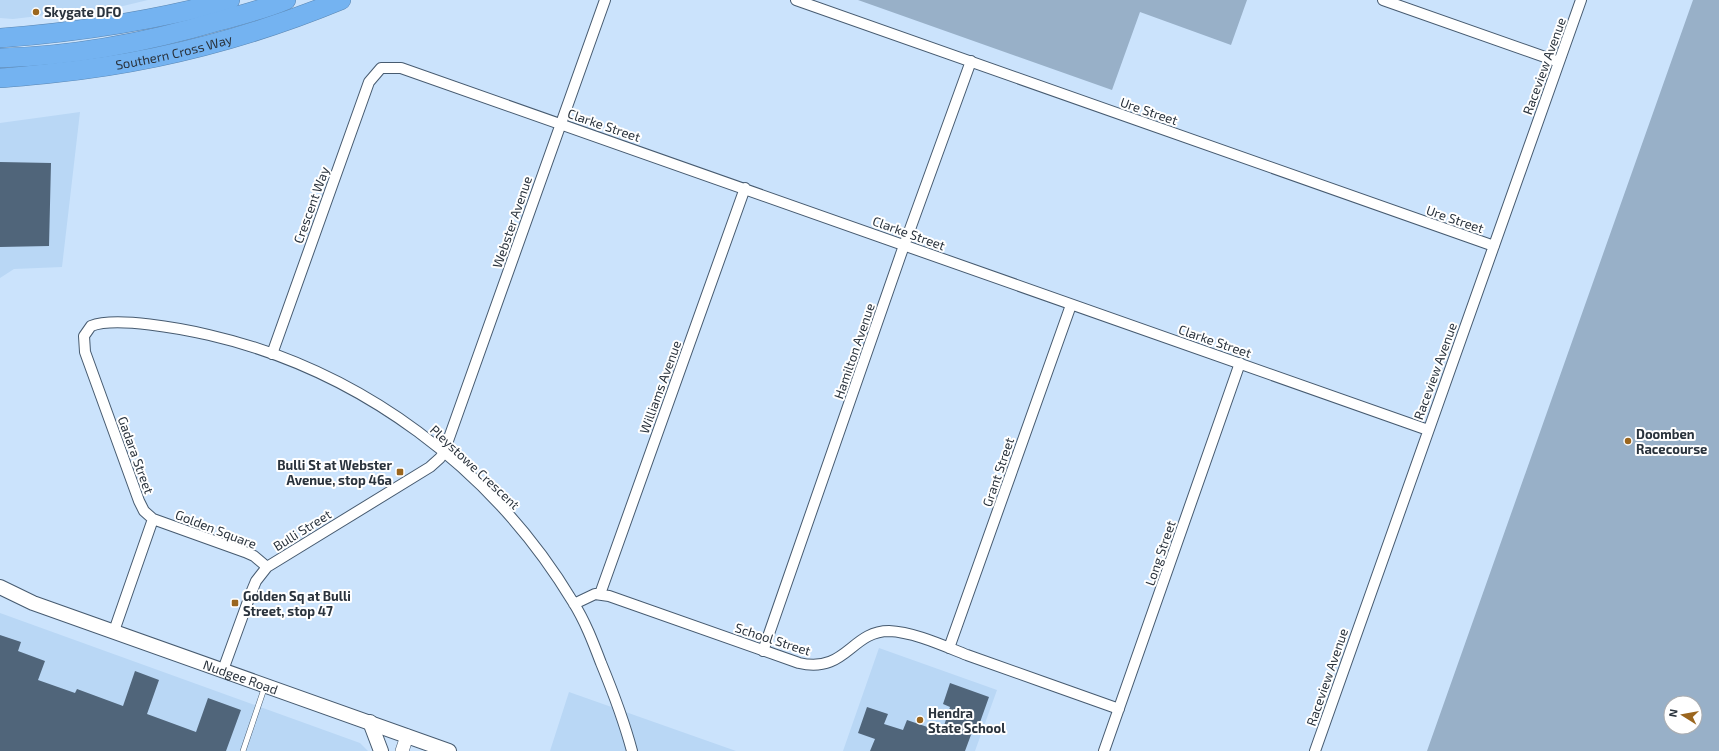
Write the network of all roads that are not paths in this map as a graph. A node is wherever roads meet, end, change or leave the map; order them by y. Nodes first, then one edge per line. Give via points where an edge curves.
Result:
1 (230, 0) edge
2 (286, 0) edge
3 (341, 0) edge
4 (604, 0) edge
5 (796, 0) edge
6 (1383, 0) edge
7 (1581, 0) edge
8 (0, 38) edge
9 (0, 58) edge
10 (971, 61) junction
11 (1559, 62) junction
12 (381, 68) joint
13 (2, 78) edge
14 (561, 124) junction
15 (745, 188) junction
16 (905, 246) junction
17 (1494, 246) junction
18 (1071, 305) junction
19 (88, 329) joint
20 (272, 354) junction
21 (1240, 363) junction
22 (1428, 430) junction
23 (444, 452) junction
24 (154, 519) junction
25 (267, 567) junction
26 (0, 587) edge
27 (600, 594) junction
28 (0, 595) edge
29 (33, 602) junction
30 (574, 604) junction
31 (114, 631) junction
32 (949, 648) junction
33 (763, 651) junction
34 (223, 670) junction
35 (265, 685) junction
36 (1119, 709) junction
37 (370, 722) junction
38 (407, 736) junction
39 (243, 751) edge
40 (381, 751) edge
41 (402, 751) edge
42 (449, 751) edge
43 (632, 751) edge
44 (1104, 751) edge
45 (1315, 751) edge

1 - 8 highway via 141,22
2 - 9 highway, Southern Cross Way via 202,26 142,41 101,49
3 - 13 highway, Southern Cross Way via 249,34 188,51 91,69
4 - 14 street, Webster Avenue
5 - 10 street, Ure Street
6 - 11 street
7 - 11 street, Raceview Avenue
10 - 16 street, Hamilton Avenue
10 - 17 street, Ure Street
11 - 17 street, Raceview Avenue
12 - 14 street, Clarke Street via 401,68
12 - 20 street, Crescent Way via 369,82
14 - 15 street, Clarke Street
14 - 23 street, Webster Avenue
15 - 16 street, Clarke Street
15 - 27 street, Williams Avenue
16 - 18 street, Clarke Street
16 - 33 street, Hamilton Avenue
17 - 22 street, Raceview Avenue
18 - 21 street, Clarke Street
18 - 32 street, Grant Street
19 - 20 street, Pleystowe Crescent via 106,322 170,327 223,338
19 - 24 street, Gadara Street via 84,340 85,352 139,501 144,511
20 - 23 street, Pleystowe Crescent via 328,377 366,397
21 - 22 street, Clarke Street
21 - 36 street, Long Street
22 - 45 street, Raceview Avenue
23 - 25 street, Bulli Street via 430,467
23 - 30 street, Pleystowe Crescent via 499,503 553,570
24 - 25 street, Golden Square via 245,552
24 - 31 street
25 - 34 street, Bulli Street via 256,581
26 - 29 main road, Nudgee Road
27 - 30 street via 587,596
27 - 33 street, School Street
28 - 29 main road, Nudgee Road
29 - 31 main road, Nudgee Road
30 - 43 street, Pleystowe Crescent via 590,634
31 - 34 main road, Nudgee Road
32 - 33 street, School Street via 903,633 887,631 867,636 839,658 824,665 808,665
32 - 36 street, School Street
34 - 35 main road, Nudgee Road
35 - 37 main road, Nudgee Road
35 - 39 lane
36 - 44 street, Long Street
37 - 38 main road, Nudgee Road
37 - 40 main road
38 - 41 street
38 - 42 main road, Nudgee Road

